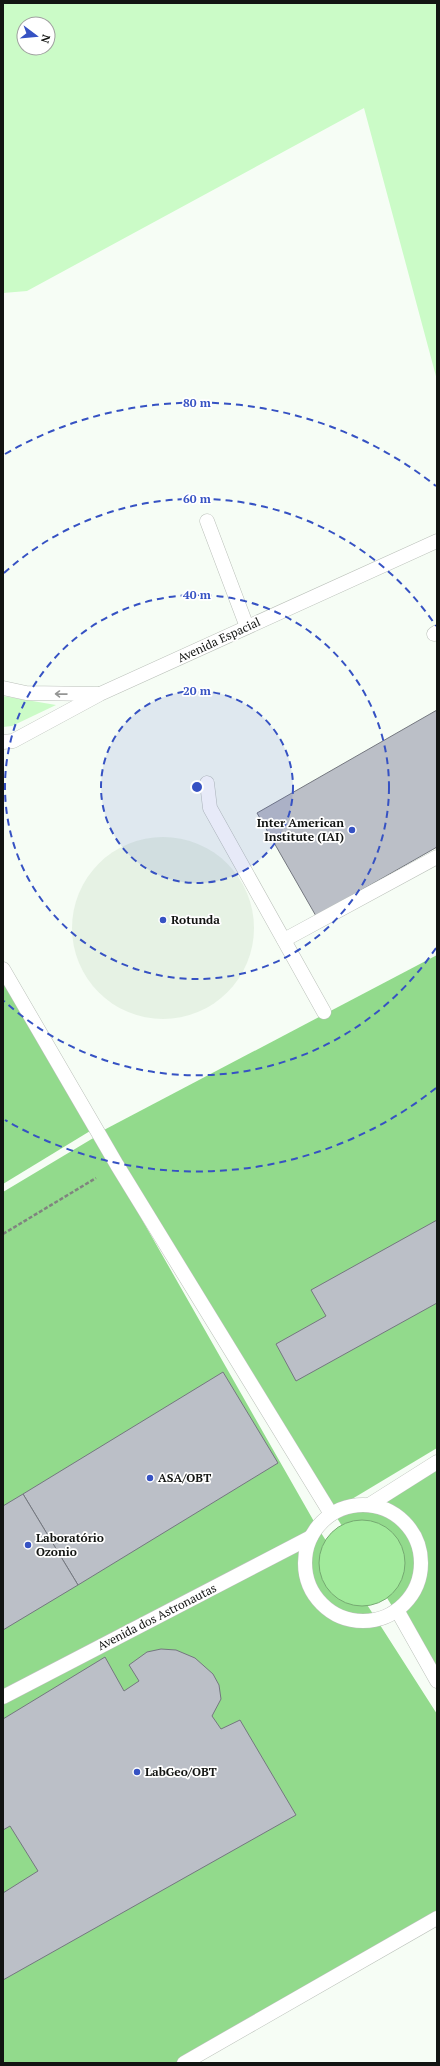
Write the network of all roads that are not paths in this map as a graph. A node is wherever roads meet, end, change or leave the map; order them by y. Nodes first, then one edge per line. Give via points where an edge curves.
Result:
1 (207, 521) dead end
2 (437, 541) edge
3 (247, 627) junction
4 (3, 688) edge
5 (100, 694) junction
6 (3, 742) edge
7 (207, 783) dead end
8 (437, 857) edge
9 (284, 940) junction
10 (3, 969) edge
11 (324, 1012) dead end
12 (437, 1462) edge
13 (369, 1505) junction
14 (331, 1514) junction
15 (311, 1537) junction
16 (397, 1610) junction
17 (437, 1681) edge
18 (3, 1697) edge
19 (437, 1918) edge
20 (184, 2063) edge

1 - 3 lane
2 - 3 lane, Avenida Espacial
3 - 5 lane, Avenida Espacial
5 -> 4 lane via 26,693
5 - 6 lane, Avenida Espacial via 13,741
7 - 9 lane via 210,808
8 - 9 lane
9 - 11 lane
10 - 14 lane via 117,1165
12 - 13 lane
13 - 14 lane via 349,1506
13 - 16 lane via 388,1510 404,1522 416,1538 420,1557 419,1578 411,1596
14 - 15 lane via 319,1524
15 - 16 lane via 305,1556 306,1575 313,1592 325,1607 342,1617 361,1621 380,1618
15 - 18 lane, Avenida dos Astronautas
16 - 17 lane
19 - 20 lane

